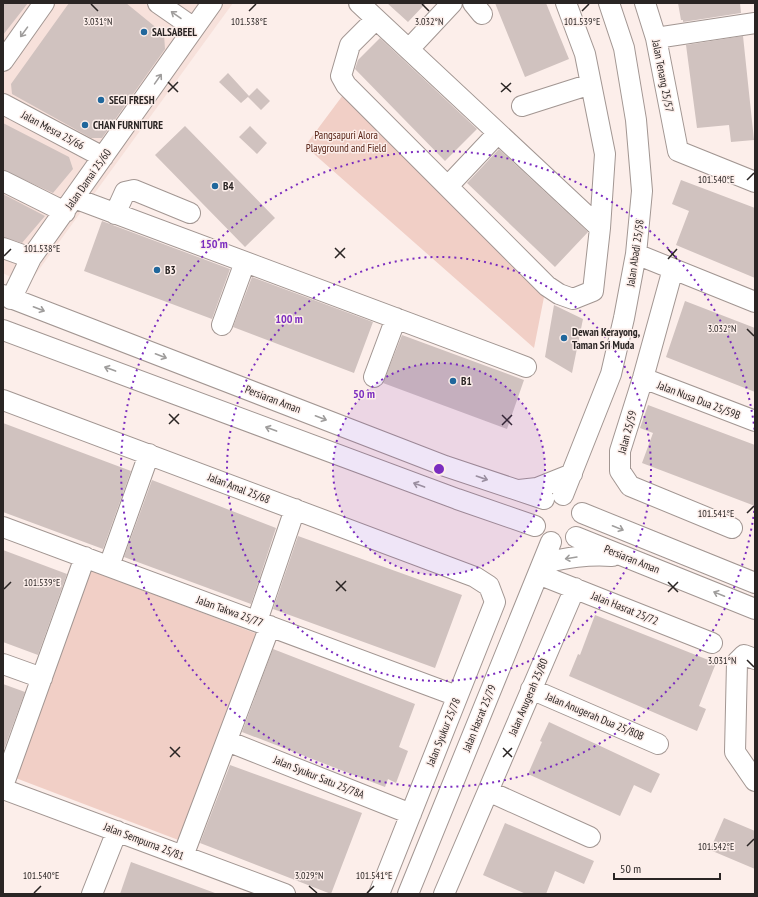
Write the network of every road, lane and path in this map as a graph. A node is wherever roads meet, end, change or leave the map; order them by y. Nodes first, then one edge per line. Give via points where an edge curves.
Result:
1 (44, 3) edge
2 (158, 3) edge
3 (212, 3) edge
4 (359, 3) edge
5 (452, 3) edge
6 (566, 3) edge
7 (610, 3) edge
8 (645, 3) edge
9 (376, 19) junction
10 (755, 23) edge
11 (194, 28) junction
12 (656, 38) junction
13 (409, 49) junction
14 (3, 61) edge
15 (591, 84) junction
16 (3, 104) edge
17 (522, 106) dead end
18 (498, 133) junction
19 (103, 157) junction
20 (3, 181) edge
21 (755, 182) edge
22 (448, 186) junction
23 (70, 205) junction
24 (190, 213) dead end
25 (115, 214) junction
26 (600, 228) junction
27 (3, 248) edge
28 (636, 254) junction
29 (31, 258) junction
30 (245, 262) junction
31 (673, 269) junction
32 (7, 297) edge
33 (755, 302) edge
34 (396, 318) junction
35 (222, 325) dead end
36 (3, 330) edge
37 (526, 367) dead end
38 (374, 377) dead end
39 (643, 378) junction
40 (3, 400) edge
41 (755, 421) edge
42 (149, 454) junction
43 (445, 466) junction
44 (572, 474) junction
45 (517, 490) junction
46 (440, 492) junction
47 (554, 497) junction
48 (296, 508) junction
49 (582, 514) junction
50 (3, 526) edge
51 (535, 526) junction
52 (732, 528) dead end
53 (576, 536) junction
54 (551, 542) junction
55 (624, 556) junction
56 (85, 557) junction
57 (109, 566) junction
58 (541, 568) junction
59 (475, 577) joint
60 (755, 582) edge
61 (575, 588) junction
62 (755, 609) edge
63 (264, 624) junction
64 (712, 643) dead end
65 (750, 657) edge
66 (3, 664) edge
67 (42, 678) junction
68 (532, 689) junction
69 (457, 696) junction
70 (227, 741) junction
71 (658, 744) dead end
72 (755, 781) edge
73 (3, 787) edge
74 (488, 791) junction
75 (411, 814) junction
76 (117, 831) junction
77 (590, 837) dead end
78 (183, 856) junction
79 (239, 886) edge
80 (92, 894) edge
81 (285, 894) edge
82 (379, 894) edge
83 (408, 894) edge
84 (444, 894) edge

1 -> 14 street
11 -> 2 street
3 - 11 street, Jalan Damai 25/60
4 - 9 street
5 - 13 street
6 - 15 street via 586,54
7 - 28 street, Jalan Abadi 25/58 via 624,48 636,120 642,191
8 - 12 street, Jalan Tenang 25/57
9 - 13 street
9 - 22 street via 350,45 341,76 346,85
10 - 12 street
19 -> 11 street, Jalan Damai 25/60
12 - 21 street, Jalan Tenang 25/57 via 678,151
13 - 18 street
15 - 17 street
15 - 26 street via 605,154
16 - 19 street, Jalan Mesra 25/66
18 - 22 street
18 - 26 street
19 - 23 street, Jalan Damai 25/60
20 - 23 street
22 - 26 street via 547,286 573,300 593,291
23 - 25 street
23 - 29 street, Jalan Damai 25/60
24 - 25 street via 134,190 125,192
25 - 30 street
27 - 29 street
28 - 31 street
28 - 44 street, Jalan Abadi 25/58 via 611,374
29 - 32 street, Jalan Damai 25/60
30 - 34 street
30 - 35 street
31 - 33 street
31 - 39 street, Jalan 25/59
32 -> 43 street, Persiaran Aman
34 - 37 street
34 - 38 street
46 -> 36 street
39 - 41 street, Jalan Nusa Dua 25/59B
39 - 52 street, Jalan 25/59 via 620,451 620,471 630,486
40 - 42 street, Jalan Amal 25/68
42 - 48 street, Jalan Amal 25/68
42 - 57 street
43 -> 45 street, Persiaran Aman
43 - 46 street via 458,480 458,485 452,492
44 - 45 street via 537,488
44 - 47 street, Jalan Abadi 25/58
45 - 47 street, Persiaran Aman
46 - 51 street
47 - 49 street via 575,502
47 - 51 street via 536,511
48 - 59 street, Jalan Amal 25/68
48 - 63 street
49 - 53 street via 581,530
49 -> 60 street
50 - 56 street, Jalan Takwa 25/77
51 - 54 street via 538,533
53 - 54 street via 564,543
53 - 55 street, Persiaran Aman
54 - 58 street, Jalan Hasrat 25/79
55 -> 58 street via 572,557
62 -> 55 street, Persiaran Aman
56 - 57 street, Jalan Takwa 25/77
56 - 67 street
57 - 63 street, Jalan Takwa 25/77
58 - 61 street, Jalan Hasrat 25/72
58 - 83 street, Jalan Hasrat 25/79
59 - 69 street, Jalan Syukur 25/78 via 490,586 495,602
61 - 64 street, Jalan Hasrat 25/72
61 - 68 street, Jalan Anugerah 25/80
63 - 69 street, Jalan Takwa 25/77
63 - 70 street
65 - 72 street via 737,662 735,752
66 - 67 street
67 - 73 street
68 - 71 street, Jalan Anugerah Dua 25/80B
68 - 74 street, Jalan Anugerah 25/80
69 - 75 street, Jalan Syukur 25/78
70 - 75 street, Jalan Syukur Satu 25/78A
70 - 78 street
73 - 76 street, Jalan Sempurna 25/81
74 - 77 street
74 - 84 street, Jalan Anugerah 25/80
75 - 82 street, Jalan Syukur 25/78
76 - 78 street, Jalan Sempurna 25/81
76 - 80 street
78 - 79 street, Jalan Sempurna 25/81
79 - 81 street, Jalan Sempurna 25/81

